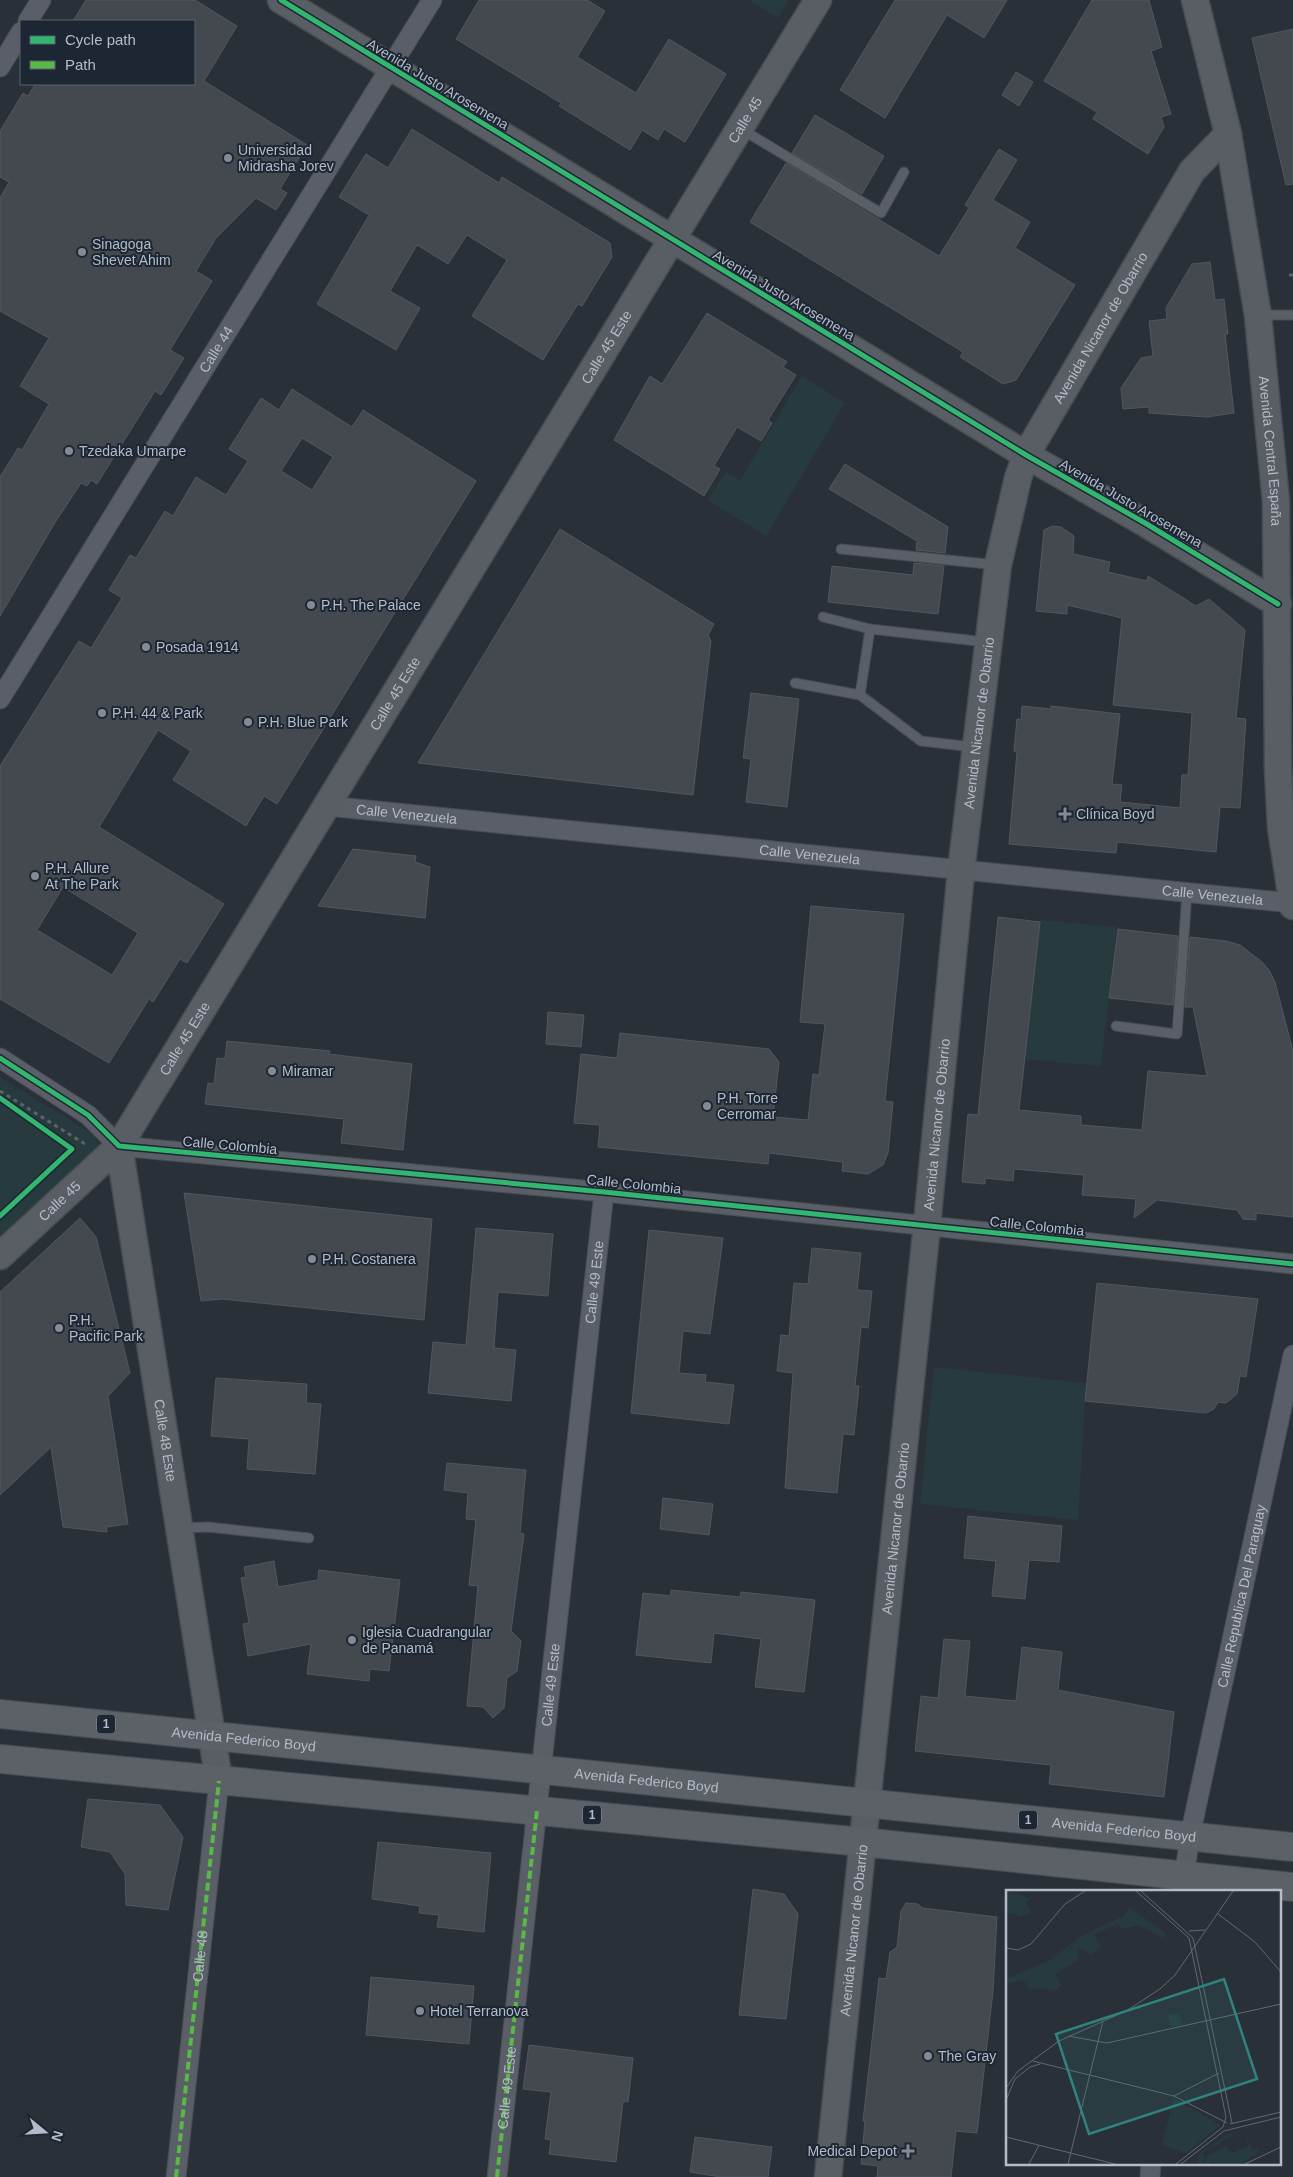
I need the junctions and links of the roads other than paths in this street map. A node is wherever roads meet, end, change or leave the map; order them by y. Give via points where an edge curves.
1 (41, 0) edge
2 (281, 0) edge
3 (432, 0) edge
4 (818, 0) edge
5 (1195, 0) edge
6 (29, 20) edge
7 (20, 34) edge
8 (0, 67) edge
9 (391, 68) junction
10 (740, 128) junction
11 (1228, 134) junction
12 (904, 172) dead end
13 (672, 240) junction
14 (1293, 314) edge
15 (1258, 316) junction
16 (1026, 455) junction
17 (841, 549) dead end
18 (998, 565) junction
19 (1278, 604) junction
20 (823, 617) dead end
21 (870, 629) junction
22 (989, 642) junction
23 (794, 683) dead end
24 (860, 695) junction
25 (0, 699) edge
26 (976, 747) junction
27 (327, 806) junction
28 (961, 870) junction
29 (1187, 893) junction
30 (1293, 904) edge
31 (1116, 1026) dead end
32 (0, 1058) edge
33 (119, 1146) junction
34 (604, 1192) junction
35 (928, 1226) junction
36 (0, 1256) edge
37 (1293, 1264) edge
38 (1293, 1355) edge
39 (180, 1528) junction
40 (309, 1538) dead end
41 (0, 1714) edge
42 (212, 1734) junction
43 (0, 1759) edge
44 (543, 1768) junction
45 (219, 1781) junction
46 (866, 1804) junction
47 (537, 1810) junction
48 (1190, 1836) junction
49 (862, 1842) junction
50 (1293, 1847) edge
51 (1183, 1884) edge
52 (1293, 1887) edge
53 (1151, 2164) edge
54 (176, 2177) edge
55 (497, 2177) edge
56 (828, 2177) edge
57 (1150, 2177) edge

1 - 6 street
2 - 9 main road, Avenida Justo Arosemena
3 - 9 street, Calle 44
4 - 10 main road, Calle 45
5 - 11 main road, Avenida Central España
7 - 8 street
9 - 13 main road, Avenida Justo Arosemena
9 - 25 street, Calle 44
10 - 12 lane via 881,212
10 - 13 main road, Calle 45
11 - 15 main road, Avenida Central España
11 - 16 main road, Avenida Nicanor de Obarrio via 1192,171
13 - 16 main road, Avenida Justo Arosemena
13 - 27 main road, Calle 45 Este
14 - 15 lane
15 - 19 main road, Avenida Central España via 1275,488
16 - 18 main road, Avenida Nicanor de Obarrio
16 - 19 main road, Avenida Justo Arosemena
17 - 18 lane
18 - 22 main road, Avenida Nicanor de Obarrio
19 - 30 main road, Avenida Central España via 1278,768
20 - 21 lane
21 - 22 lane
21 - 24 lane
22 - 26 main road, Avenida Nicanor de Obarrio
23 - 24 lane
24 - 26 lane via 921,741
26 - 28 main road, Avenida Nicanor de Obarrio
27 - 28 street, Calle Venezuela
27 - 33 main road, Calle 45 Este
28 - 29 street, Calle Venezuela
28 - 35 main road, Avenida Nicanor de Obarrio
29 - 30 street, Calle Venezuela
29 - 31 lane via 1177,1034
32 - 33 street via 88,1115
33 - 34 street, Calle Colombia
33 - 36 main road, Calle 45
33 - 39 main road, Calle 48 Este
34 - 35 street, Calle Colombia
34 - 44 street, Calle 49 Este
35 - 37 street, Calle Colombia
35 - 46 main road, Avenida Nicanor de Obarrio
38 - 48 street, Calle Republica Del Paraguay
39 - 40 lane via 208,1526
39 - 42 main road, Calle 48 Este
41 - 42 main road, Avenida Federico Boyd / 1
42 - 44 main road, Avenida Federico Boyd / 1
42 - 45 main road, Calle 48
43 - 45 main road, 1
44 - 46 main road, Avenida Federico Boyd / 1
44 - 47 street, Calle 49 Este
45 - 47 main road, 1
45 - 54 street, Calle 48
46 - 48 main road, Avenida Federico Boyd / 1
46 - 49 main road, Avenida Nicanor de Obarrio
47 - 49 main road, 1
47 - 55 street, Calle 49 Este
48 - 50 main road, Avenida Federico Boyd / 1
48 - 51 street, Calle Republica Del Paraguay
49 - 51 main road, 1
49 - 56 main road, Avenida Nicanor de Obarrio
51 - 52 main road, 1
53 - 57 street

